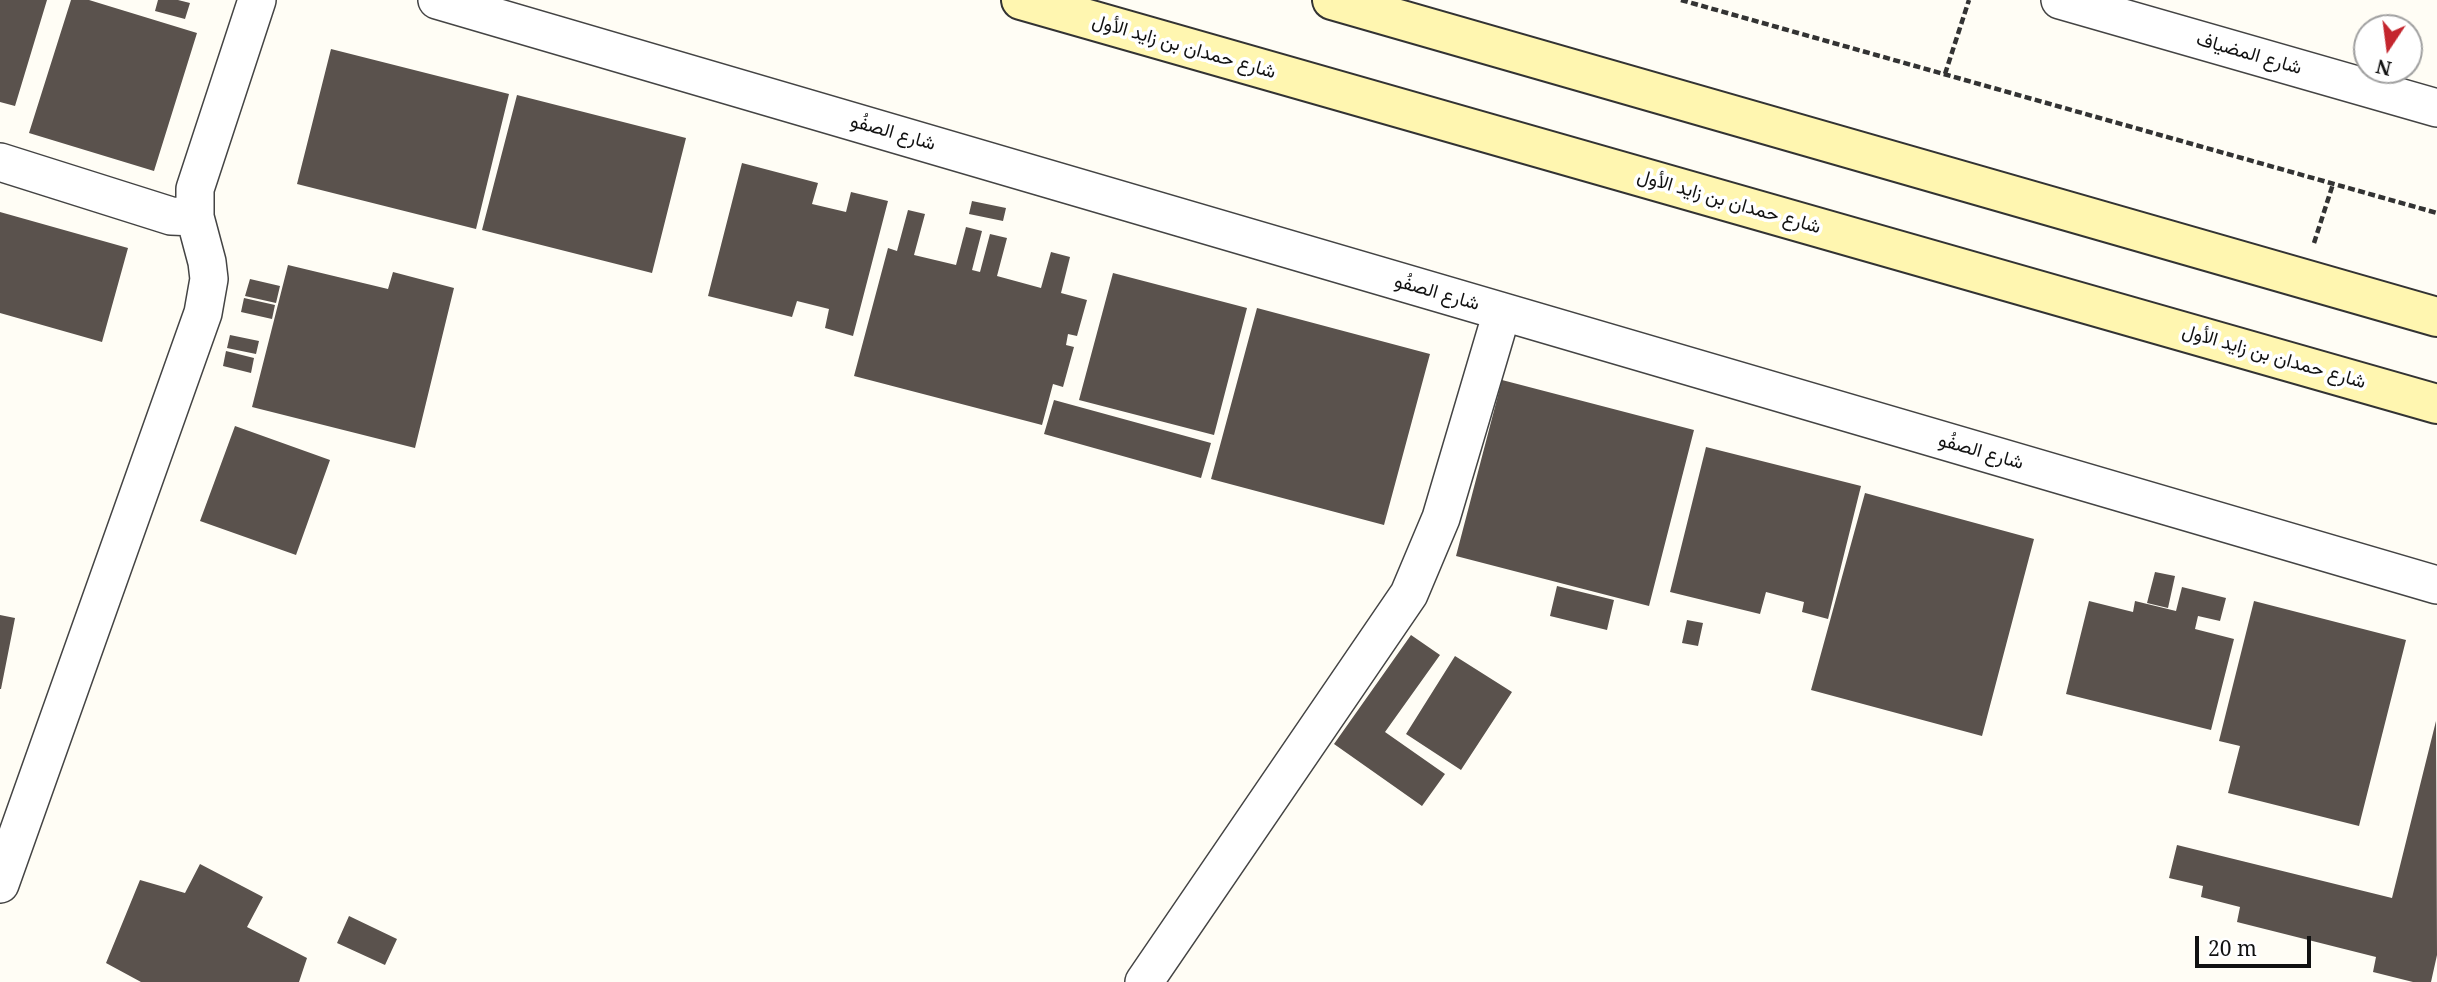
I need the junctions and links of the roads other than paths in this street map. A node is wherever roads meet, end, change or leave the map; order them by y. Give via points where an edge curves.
1 (257, 0) edge
2 (437, 0) edge
3 (1021, 0) edge
4 (1332, 0) edge
5 (2060, 0) edge
6 (2110, 7) edge
7 (2437, 108) edge
8 (0, 162) edge
9 (195, 217) junction
10 (1502, 312) junction
11 (2437, 317) edge
12 (2437, 404) edge
13 (2437, 585) edge
14 (0, 884) edge
15 (1144, 982) edge

1 - 9 street via 195,190
2 - 10 street, شارع الصفُو
3 - 12 main road, شارع حمدان بن زايد الأول
4 - 11 main road
5 - 6 street, شارع المضياف
6 - 7 street, شارع المضياف
8 - 9 street via 171,216
9 - 14 street via 209,279 203,313
10 - 13 street, شارع الصفُو
10 - 15 street via 1441,518 1409,594

